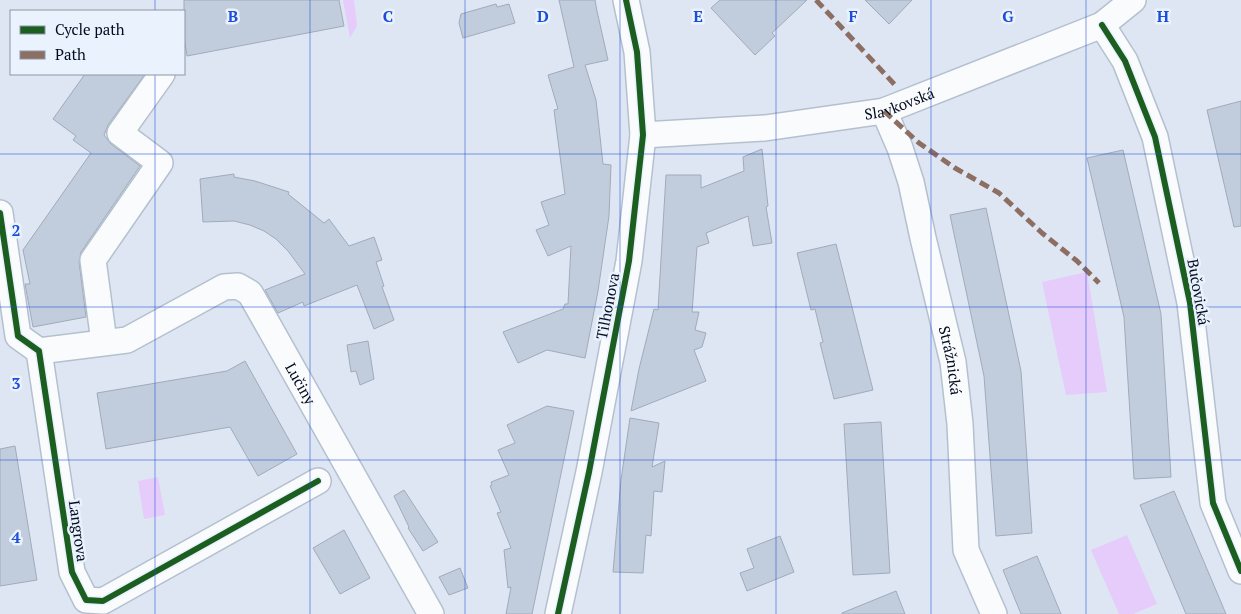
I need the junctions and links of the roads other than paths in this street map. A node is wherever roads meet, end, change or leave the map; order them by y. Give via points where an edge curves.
1 (626, 0) edge
2 (1133, 0) edge
3 (1102, 25) junction
4 (161, 75) edge
5 (884, 110) junction
6 (643, 135) junction
7 (0, 213) edge
8 (104, 342) junction
9 (39, 351) junction
10 (318, 481) dead end
11 (1241, 571) edge
12 (431, 614) edge
13 (558, 614) edge
14 (994, 614) edge

1 - 6 street, Tilhonova via 637,52
2 - 3 street, Slavkovská
3 - 5 street, Slavkovská
3 - 11 street, Bučovická via 1125,61 1155,137 1190,303 1213,503
4 - 8 street via 120,132 160,163 94,260
5 - 6 street, Slavkovská via 765,128
5 - 14 street, Strážnická via 911,182 952,362 960,424 966,550
6 - 13 street, Tilhonova via 629,261
7 - 9 street via 18,336
8 - 9 street, Lučiny
8 - 12 street, Lučiny via 127,340 224,287 238,286 250,293
9 - 10 street, Langrova via 72,572 86,600 103,601

